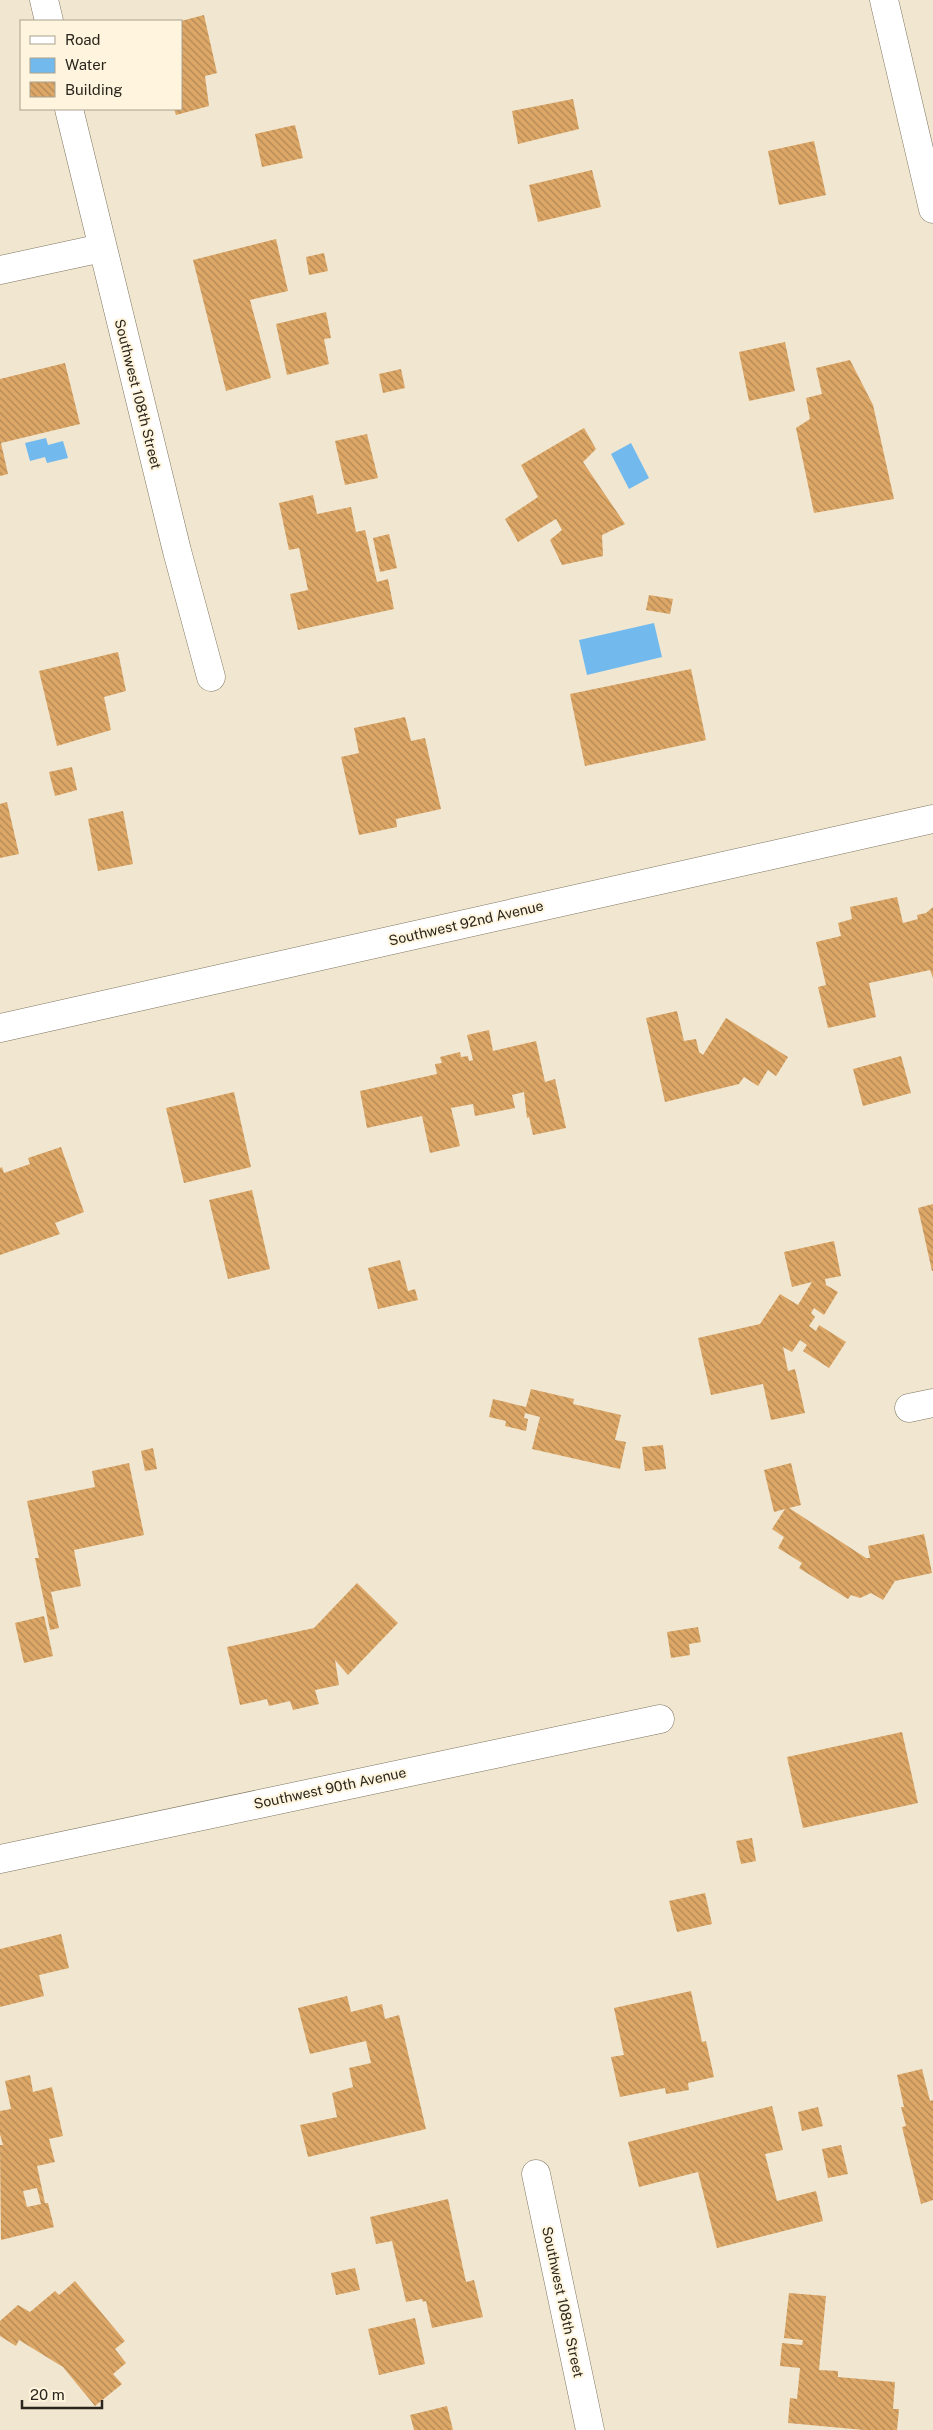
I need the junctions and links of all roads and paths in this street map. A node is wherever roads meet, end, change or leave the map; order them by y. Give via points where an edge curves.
1 (44, 0) edge
2 (884, 0) edge
3 (49, 20) edge
4 (69, 110) edge
5 (933, 209) edge
6 (102, 248) junction
7 (0, 270) edge
8 (211, 677) dead end
9 (933, 819) edge
10 (0, 1028) edge
11 (660, 1719) dead end
12 (0, 1858) edge
13 (536, 2174) dead end
14 (590, 2430) edge

1 - 3 street
2 - 5 street
4 - 6 street, Southwest 108th Street
6 - 7 street
6 - 8 street, Southwest 108th Street
9 - 10 street, Southwest 92nd Avenue
11 - 12 street, Southwest 90th Avenue
13 - 14 street, Southwest 108th Street

